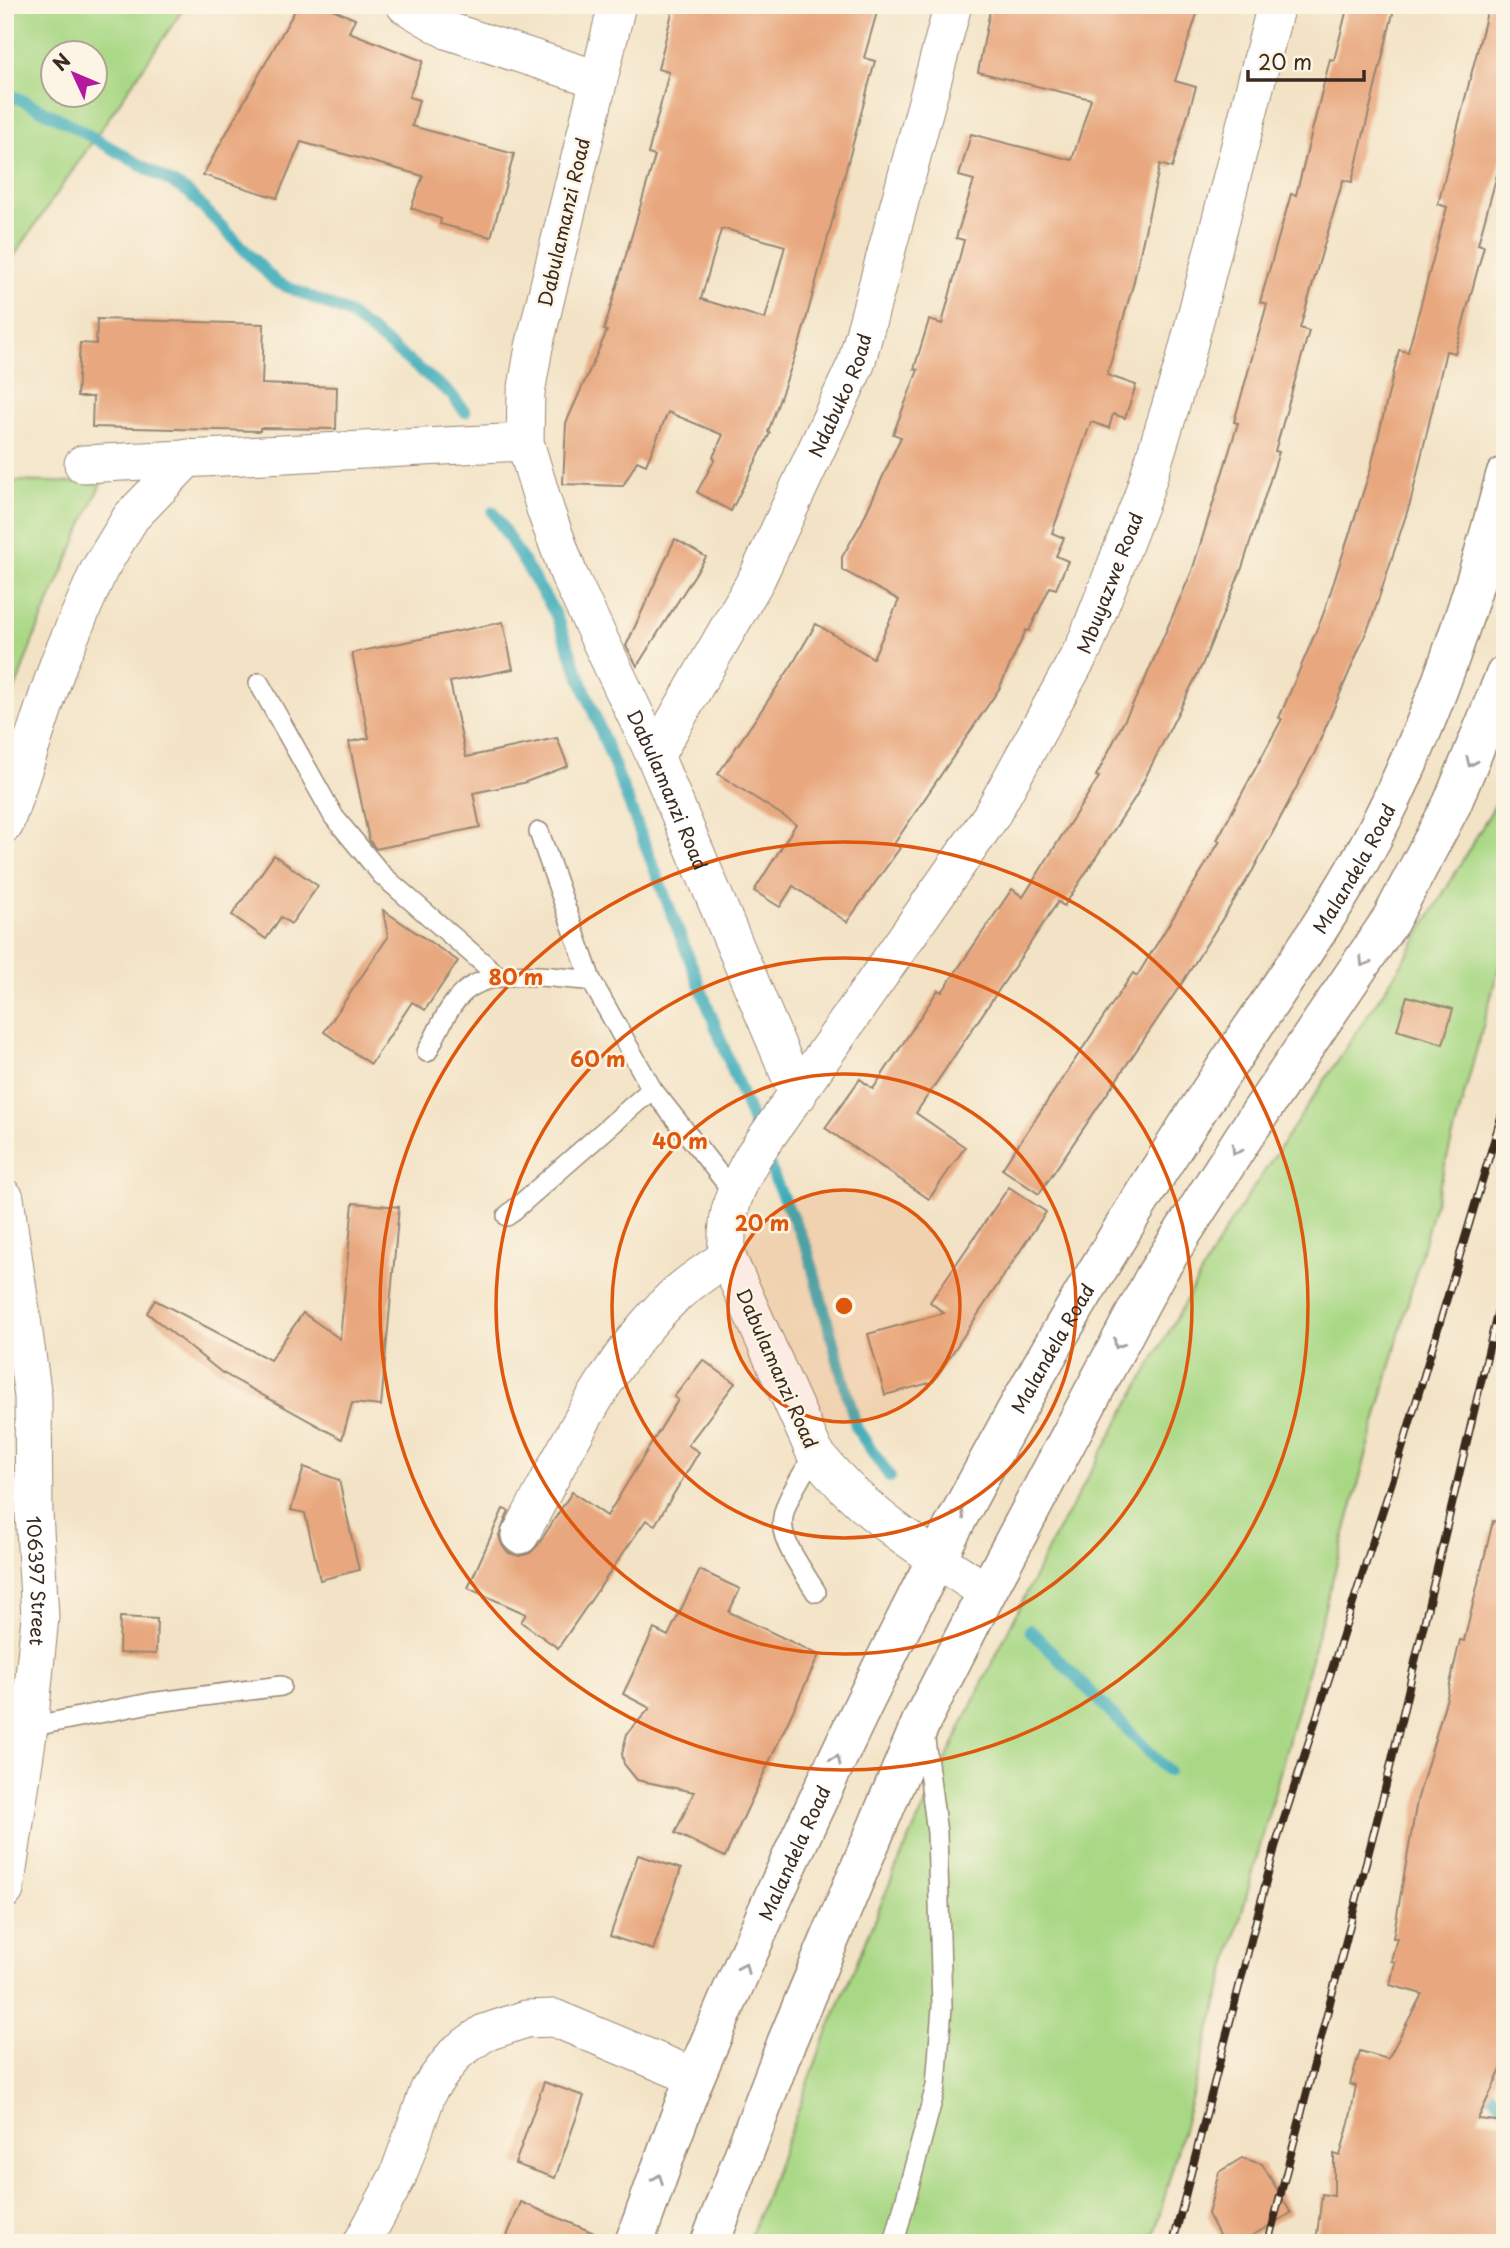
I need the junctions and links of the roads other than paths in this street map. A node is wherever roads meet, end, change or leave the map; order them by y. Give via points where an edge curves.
1 (405, 5) edge
2 (617, 5) edge
3 (953, 5) edge
4 (1276, 5) edge
5 (597, 79) junction
6 (525, 442) junction
7 (188, 458) junction
8 (83, 464) dead end
9 (1505, 476) edge
10 (1505, 676) edge
11 (258, 683) dead end
12 (654, 756) junction
13 (5, 824) edge
14 (539, 832) dead end
15 (498, 976) junction
16 (590, 980) junction
17 (427, 1052) dead end
18 (653, 1089) junction
19 (798, 1095) junction
20 (733, 1192) junction
21 (5, 1198) edge
22 (507, 1216) dead end
23 (727, 1256) junction
24 (815, 1453) junction
25 (520, 1535) dead end
26 (935, 1557) junction
27 (817, 1592) dead end
28 (987, 1592) junction
29 (281, 1686) dead end
30 (922, 1720) junction
31 (29, 1727) junction
32 (5, 1890) edge
33 (695, 2077) junction
34 (362, 2243) edge
35 (634, 2243) edge
36 (710, 2243) edge
37 (894, 2243) edge

1 - 5 street via 449,31
2 - 5 street, Dabulamanzi Road
3 - 12 street, Ndabuko Road via 856,364 757,578
4 - 19 street, Mbuyazwe Road via 1184,363 1142,498 1085,645 991,816
5 - 6 street, Dabulamanzi Road via 534,347 526,393
6 - 7 street
6 - 12 street, Dabulamanzi Road via 569,575
7 - 8 street
7 - 13 street via 131,517 99,570 59,662
26 -> 9 main road, Malandela Road via 1148,1185 1304,952 1372,839 1452,657
10 -> 28 main road via 1452,804 1390,921 1155,1276
11 - 15 lane via 334,817 382,875
12 - 19 street, Dabulamanzi Road
14 - 16 lane
15 - 16 lane
15 - 17 lane via 465,991
16 - 18 lane
18 - 20 lane
18 - 22 lane
19 - 20 street, Dabulamanzi Road
20 - 23 street, Dabulamanzi Road via 725,1227
21 - 31 street, 106397 Street via 33,1397 40,1617
23 - 24 street, Dabulamanzi Road
23 - 25 street via 672,1298 640,1334 591,1405
24 - 26 street, Dabulamanzi Road via 879,1520
24 - 27 lane via 782,1509 782,1531
26 - 28 street, Dabulamanzi Road
33 -> 26 main road, Malandela Road via 840,1750
28 - 30 main road
29 - 31 lane via 150,1703
30 - 36 main road via 787,2042
30 - 37 lane via 937,1833 942,2007 936,2086
31 - 32 street, 106397 Street
33 - 34 street via 554,2018 526,2019 484,2033 456,2053 429,2090 398,2176
35 -> 33 main road, Malandela Road

